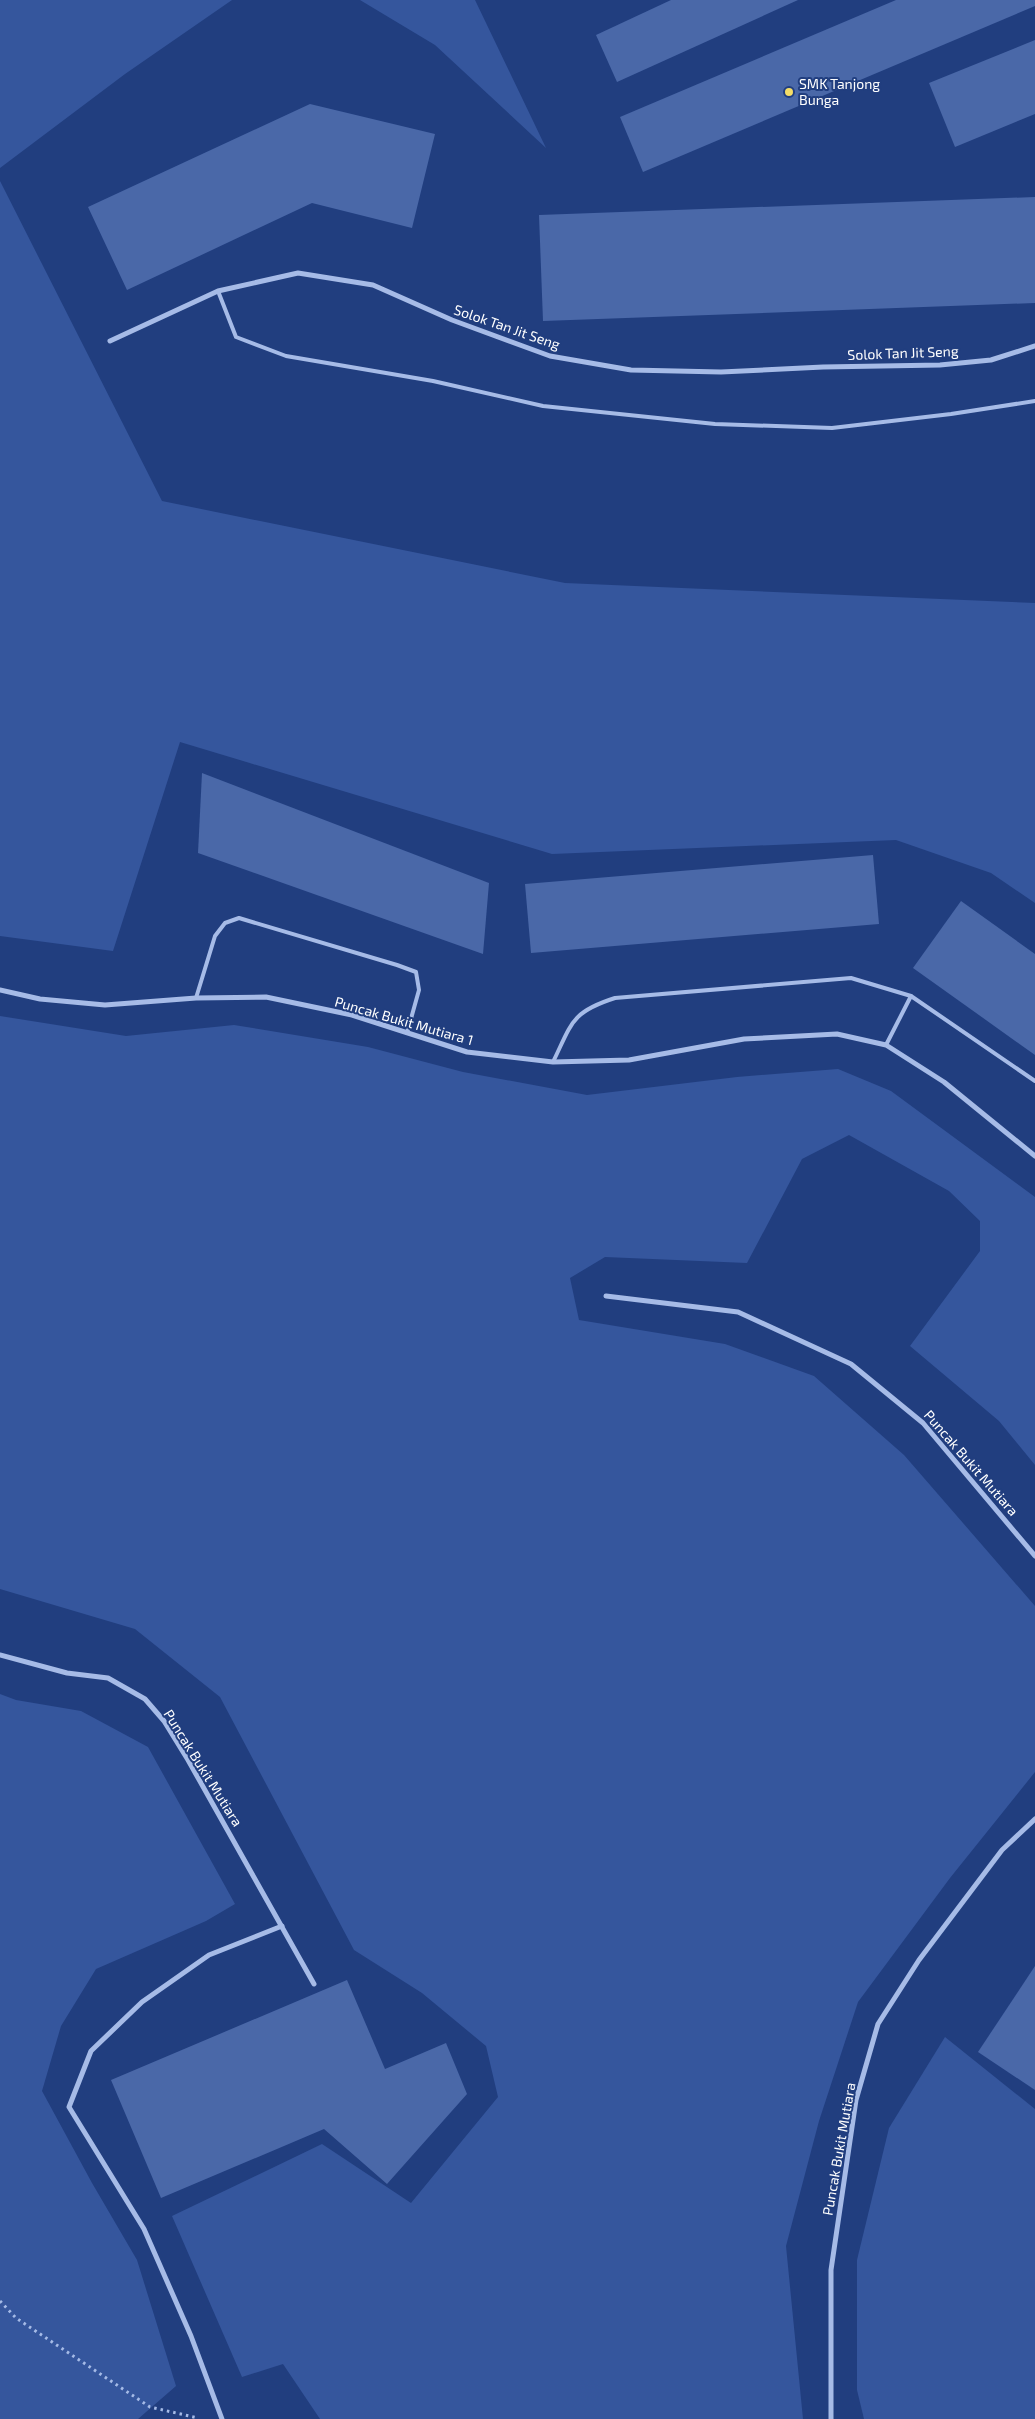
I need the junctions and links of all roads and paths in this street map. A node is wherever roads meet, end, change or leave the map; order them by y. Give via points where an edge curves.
1 (218, 291) junction
2 (110, 341) dead end
3 (1035, 346) edge
4 (1035, 401) edge
5 (0, 990) edge
6 (911, 996) junction
7 (196, 998) junction
8 (407, 1033) junction
9 (886, 1045) junction
10 (553, 1062) junction
11 (1035, 1081) edge
12 (1035, 1156) edge
13 (606, 1296) dead end
14 (1035, 1556) edge
15 (0, 1655) edge
16 (1035, 1819) edge
17 (282, 1926) junction
18 (314, 1984) dead end
19 (0, 2301) edge
20 (203, 2419) edge
21 (222, 2419) edge
22 (831, 2419) edge

1 - 2 street, Solok Tan Jit Seng
1 - 3 street, Solok Tan Jit Seng via 298,273 373,285 452,320 550,356 631,370 721,372 940,366 991,360
1 - 4 lane via 236,337 286,356 433,380 543,406 715,424 832,428
5 - 7 street, Puncak Bukit Mutiara 1 via 40,999 105,1005
6 - 9 lane
6 - 10 lane via 851,978 615,998 592,1005 574,1018
6 - 11 lane
7 - 8 street, Puncak Bukit Mutiara 1 via 266,998 352,1015
7 - 8 lane via 215,936 225,922 240,918 416,972 420,990
8 - 10 street, Puncak Bukit Mutiara 1 via 467,1052
9 - 10 street, Puncak Bukit Mutiara 1 via 837,1034 744,1039 629,1060
9 - 12 street, Puncak Bukit Mutiara 1 via 944,1082
13 - 14 street, Puncak Bukit Mutiara via 738,1312 851,1364 923,1423
15 - 17 street, Puncak Bukit Mutiara via 67,1673 108,1678 145,1699 164,1721 188,1760
16 - 22 street, Puncak Bukit Mutiara via 1002,1850 919,1960 878,2024 856,2100 831,2270
17 - 18 street, Puncak Bukit Mutiara
17 - 21 street via 209,1955 142,2002 91,2051 69,2107 144,2230 191,2336
19 - 20 path via 16,2318 150,2407

